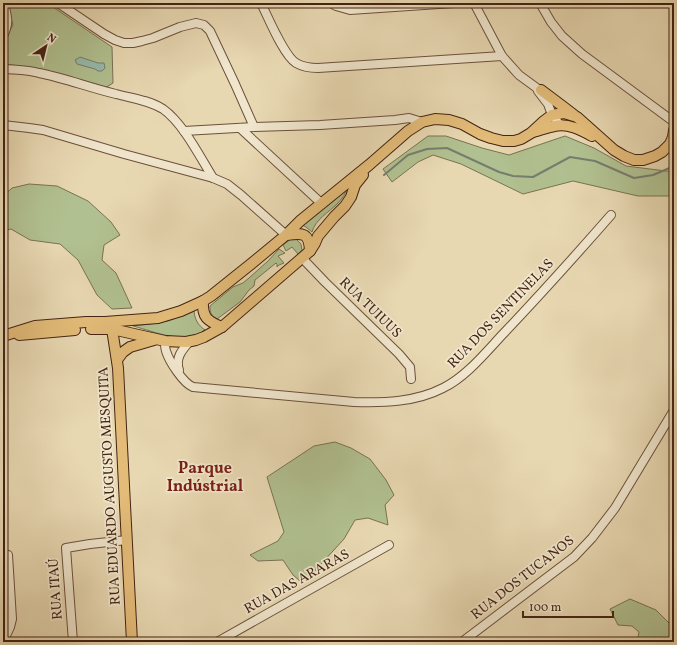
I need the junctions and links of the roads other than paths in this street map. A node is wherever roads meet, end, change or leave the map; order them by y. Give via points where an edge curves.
1 (4, 3) edge
2 (71, 3) edge
3 (261, 3) edge
4 (331, 3) edge
5 (454, 3) edge
6 (474, 3) edge
7 (540, 3) edge
8 (60, 5) edge
9 (3, 36) edge
10 (502, 56) junction
11 (3, 68) edge
12 (537, 87) junction
13 (564, 113) junction
14 (552, 115) junction
15 (577, 118) junction
16 (395, 120) junction
17 (422, 122) junction
18 (674, 122) edge
19 (3, 125) edge
20 (560, 125) junction
21 (254, 127) junction
22 (240, 128) junction
23 (674, 130) edge
24 (184, 131) junction
25 (408, 131) junction
26 (531, 133) junction
27 (604, 142) junction
28 (370, 165) junction
29 (213, 178) junction
30 (321, 203) junction
31 (611, 214) dead end
32 (286, 235) junction
33 (310, 251) junction
34 (303, 259) junction
35 (203, 301) junction
36 (222, 327) junction
37 (112, 329) junction
38 (3, 336) edge
39 (3, 340) edge
40 (161, 340) junction
41 (189, 342) junction
42 (117, 360) junction
43 (181, 376) junction
44 (411, 379) dead end
45 (674, 410) edge
46 (127, 540) junction
47 (389, 545) dead end
48 (8, 555) dead end
49 (3, 642) edge
50 (73, 642) edge
51 (132, 642) edge
52 (217, 642) edge
53 (462, 642) edge

1 - 9 street via 8,23
2 - 8 street
3 - 10 street via 284,49 296,63 303,66 318,68
4 - 5 street via 350,10
6 - 10 street
7 - 18 street via 562,36
8 - 21 street via 104,34 124,43 148,40 189,24 204,25 210,31
10 - 12 street
11 - 24 street via 40,73 151,104 162,108
12 - 13 street
12 - 14 street
12 - 15 main road
13 - 14 main road
13 - 15 main road
14 - 20 street
14 - 26 main road
15 - 27 main road
16 - 17 street via 409,118
16 - 21 street
16 - 25 street
17 - 25 main road
17 - 26 main road via 435,119 449,120 503,141 521,139
19 - 29 street via 43,130
20 - 26 main road
20 - 27 main road via 579,129
21 - 22 street
22 - 24 street
22 - 30 street
23 - 27 main road via 670,144 662,152 643,160 624,156
24 - 29 street
25 - 28 main road
28 - 30 main road
28 - 33 main road via 355,185 345,206 318,236
29 - 32 street via 227,184
30 - 32 main road
31 - 43 street, RUA DOS SENTINELAS via 477,361 443,388 411,399 372,403 202,389 189,386
32 - 33 main road via 299,233 306,237 310,243
32 - 35 main road
33 - 34 main road
34 - 36 main road
34 - 44 street, RUA TUIUUS via 410,366
35 - 36 main road via 202,309 206,318
35 - 38 main road via 158,318 35,326
36 - 41 main road
37 - 39 main road via 69,330 11,336
37 - 40 main road
37 - 42 main road, RUA EDUARDO AUGUSTO MESQUITA
40 - 41 main road
40 - 42 main road via 130,347
40 - 43 street, RUA DOS SENTINELAS
41 - 43 street via 177,361
42 - 46 main road, RUA EDUARDO AUGUSTO MESQUITA
45 - 53 street, RUA DOS TUCANOS via 615,508 592,538 574,557
46 - 50 street, RUA ITAÚ via 66,548
46 - 51 main road, RUA EDUARDO AUGUSTO MESQUITA
47 - 52 street, RUA DAS ARARAS
48 - 49 street via 12,619

